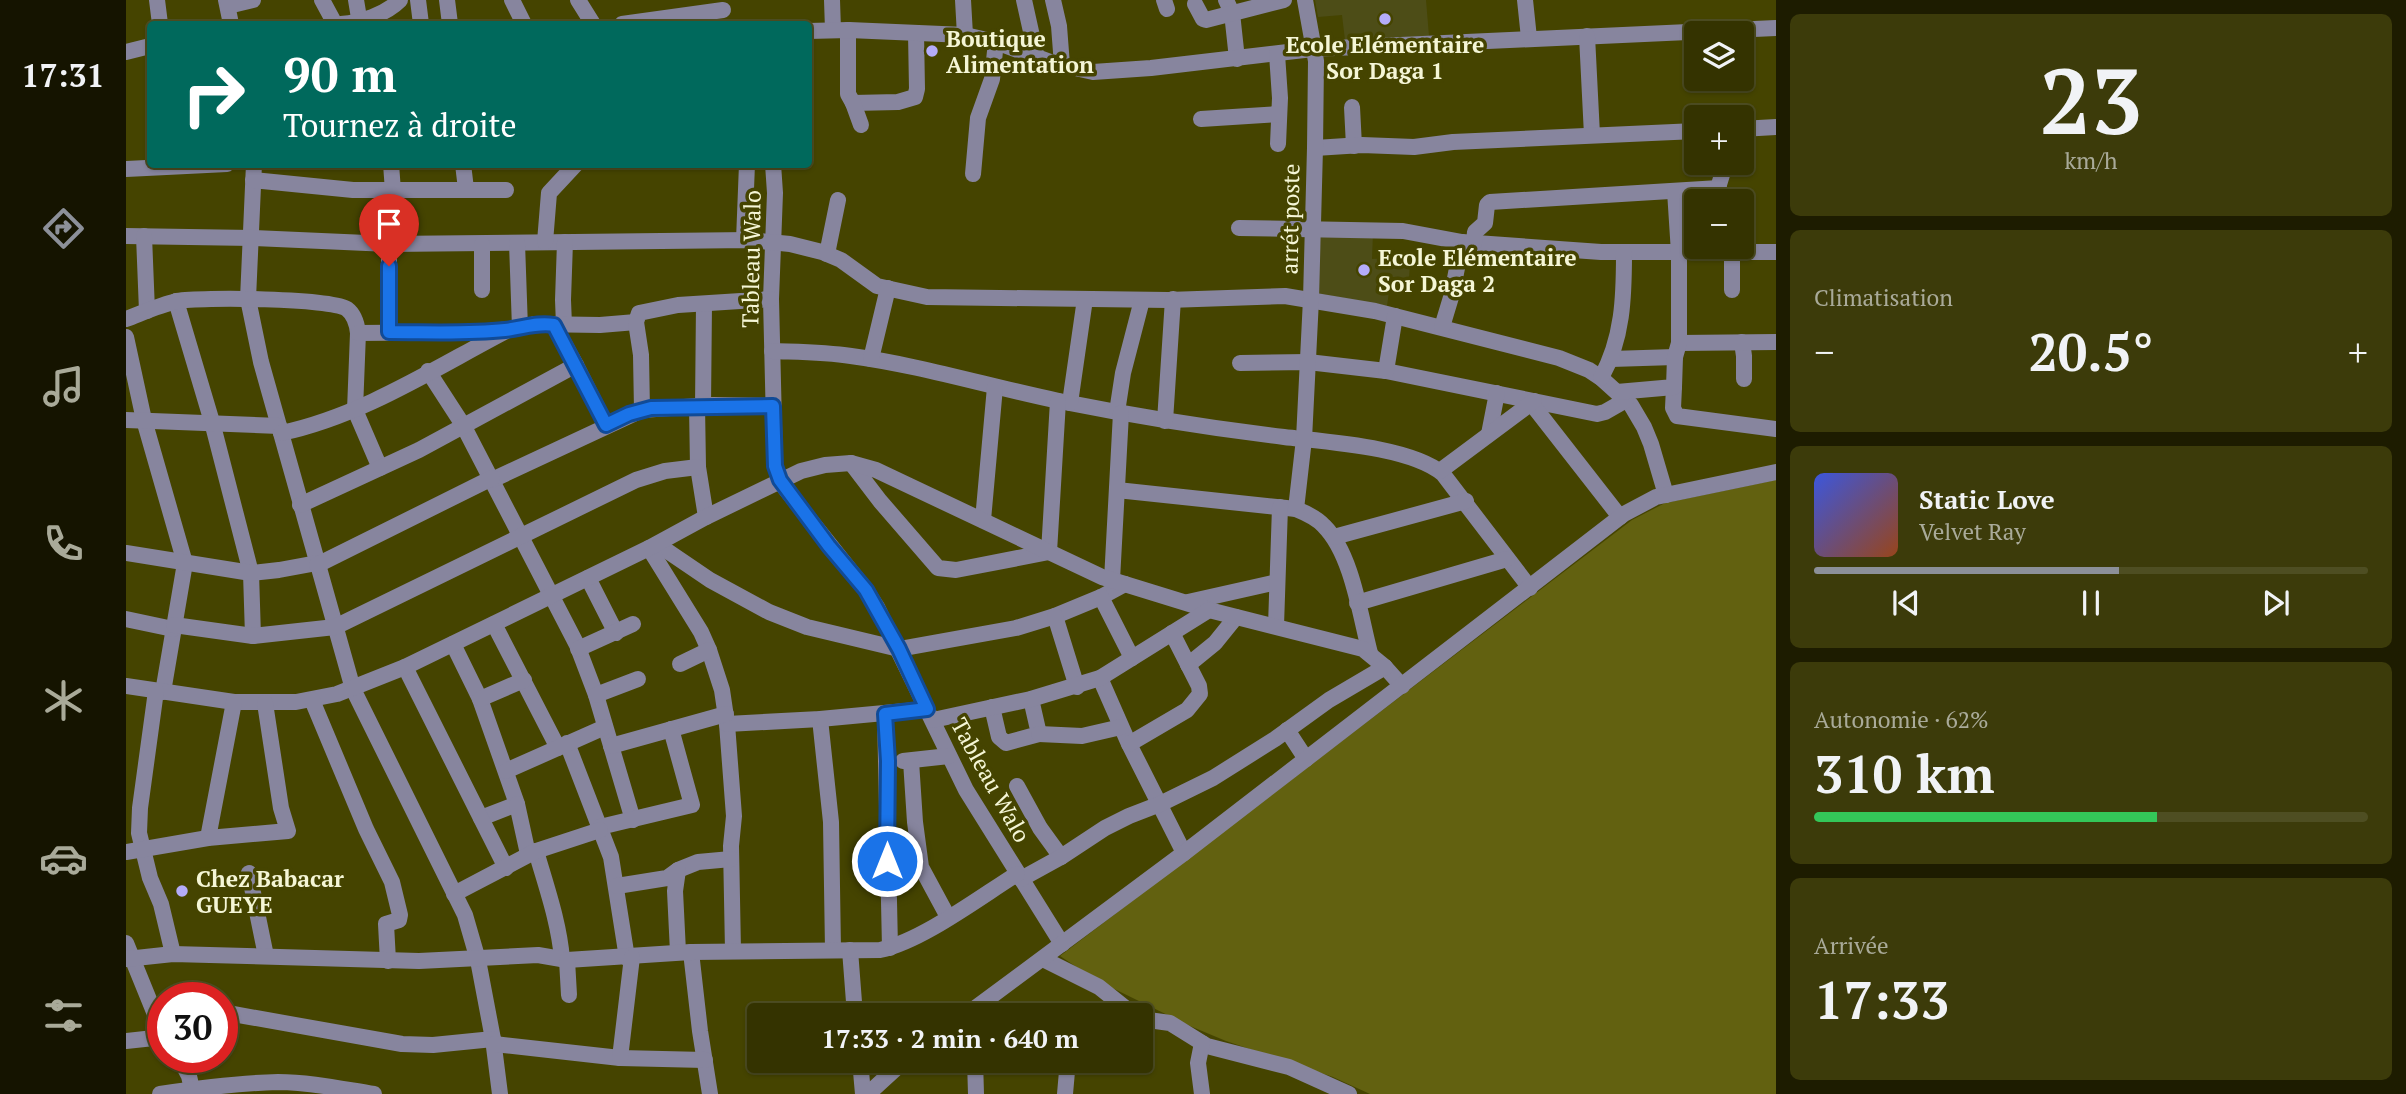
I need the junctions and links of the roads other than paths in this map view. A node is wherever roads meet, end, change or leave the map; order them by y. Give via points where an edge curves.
1 (157, 0) edge
2 (253, 0) edge
3 (322, 0) edge
4 (356, 0) edge
5 (400, 0) edge
6 (418, 0) edge
7 (447, 0) edge
8 (512, 0) edge
9 (578, 0) edge
10 (831, 0) edge
11 (963, 0) edge
12 (1024, 0) edge
13 (1053, 0) edge
14 (1284, 0) edge
15 (1305, 0) edge
16 (1525, 0) edge
17 (227, 3) edge
18 (1195, 4) dead end
19 (1229, 6) edge
20 (724, 11) edge
21 (160, 21) edge
22 (230, 21) edge
23 (333, 21) edge
24 (360, 21) edge
25 (364, 21) edge
26 (421, 21) edge
27 (450, 21) edge
28 (522, 21) edge
29 (591, 21) edge
30 (646, 21) edge
31 (1776, 28) edge
32 (840, 30) junction
33 (812, 31) edge
34 (916, 33) junction
35 (965, 35) junction
36 (1587, 36) junction
37 (1529, 38) junction
38 (996, 41) junction
39 (147, 47) edge
40 (1313, 49) junction
41 (126, 52) edge
42 (1035, 54) junction
43 (1278, 54) junction
44 (1237, 59) junction
45 (1062, 65) junction
46 (853, 103) junction
47 (1352, 107) dead end
48 (1279, 114) junction
49 (1201, 119) dead end
50 (860, 125) dead end
51 (1776, 127) edge
52 (1754, 128) edge
53 (1684, 131) edge
54 (1592, 135) junction
55 (1278, 144) dead end
56 (1354, 146) junction
57 (1315, 148) junction
58 (147, 168) edge
59 (391, 168) edge
60 (463, 168) edge
61 (572, 168) edge
62 (747, 168) edge
63 (774, 168) edge
64 (126, 169) edge
65 (253, 172) edge
66 (973, 174) dead end
67 (466, 189) junction
68 (506, 190) dead end
69 (393, 191) junction
70 (1675, 191) junction
71 (1684, 192) edge
72 (838, 200) dead end
73 (1677, 219) junction
74 (1684, 219) edge
75 (1239, 228) dead end
76 (1313, 228) junction
77 (126, 236) edge
78 (144, 236) junction
79 (251, 238) junction
80 (744, 240) junction
81 (545, 242) junction
82 (565, 242) junction
83 (775, 242) junction
84 (1468, 242) junction
85 (517, 243) junction
86 (389, 244) junction
87 (482, 244) junction
88 (1754, 252) edge
89 (1776, 252) edge
90 (1624, 253) junction
91 (1679, 253) junction
92 (1684, 253) edge
93 (827, 254) junction
94 (1732, 259) edge
95 (888, 288) junction
96 (482, 290) dead end
97 (1732, 290) dead end
98 (248, 299) junction
99 (771, 299) junction
100 (1085, 299) junction
101 (1173, 299) junction
102 (1311, 299) junction
103 (1142, 300) junction
104 (176, 301) junction
105 (704, 304) junction
106 (147, 311) junction
107 (1395, 316) junction
108 (126, 319) edge
109 (636, 322) junction
110 (559, 325) junction
111 (1442, 327) junction
112 (514, 329) junction
113 (389, 332) junction
114 (358, 333) junction
115 (1742, 342) junction
116 (1776, 342) edge
117 (127, 346) edge
118 (1677, 350) junction
119 (772, 351) junction
120 (871, 359) junction
121 (1611, 359) junction
122 (1308, 362) junction
123 (1240, 363) dead end
124 (576, 365) junction
125 (428, 371) junction
126 (1386, 371) junction
127 (1601, 378) junction
128 (1744, 379) dead end
129 (995, 387) junction
130 (1674, 387) junction
131 (1497, 393) junction
132 (1621, 396) junction
133 (1064, 402) junction
134 (1533, 402) junction
135 (700, 406) junction
136 (773, 406) junction
137 (355, 410) junction
138 (642, 410) junction
139 (1119, 413) junction
140 (144, 419) junction
141 (126, 420) edge
142 (1165, 421) junction
143 (212, 422) junction
144 (463, 425) junction
145 (606, 425) junction
146 (1776, 429) edge
147 (280, 430) junction
148 (1489, 435) junction
149 (1304, 439) junction
150 (851, 463) junction
151 (698, 467) junction
152 (380, 468) junction
153 (1440, 471) junction
154 (1776, 472) edge
155 (492, 479) junction
156 (780, 480) junction
157 (1117, 490) junction
158 (1665, 495) junction
159 (1466, 501) junction
160 (300, 505) junction
161 (1288, 508) junction
162 (706, 517) junction
163 (1620, 517) junction
164 (983, 520) junction
165 (522, 537) junction
166 (1334, 537) junction
167 (653, 546) junction
168 (1049, 552) junction
169 (126, 553) edge
170 (1507, 559) junction
171 (185, 563) junction
172 (317, 564) junction
173 (251, 573) junction
174 (588, 578) junction
175 (1118, 582) junction
176 (1278, 582) junction
177 (1530, 588) junction
178 (552, 594) junction
179 (1101, 597) junction
180 (1186, 603) junction
181 (1357, 603) junction
182 (1209, 610) junction
183 (1055, 615) junction
184 (1236, 617) junction
185 (126, 619) edge
186 (494, 624) junction
187 (633, 624) dead end
188 (1276, 626) junction
189 (173, 627) junction
190 (335, 627) junction
191 (616, 633) junction
192 (1172, 633) junction
193 (253, 636) junction
194 (453, 644) junction
195 (578, 649) junction
196 (899, 649) junction
197 (709, 650) junction
198 (1370, 653) junction
199 (1132, 658) junction
200 (680, 664) dead end
201 (1188, 665) junction
202 (405, 667) junction
203 (1385, 667) junction
204 (1100, 678) junction
205 (524, 680) junction
206 (638, 680) dead end
207 (126, 686) edge
208 (1402, 686) junction
209 (1077, 687) junction
210 (353, 690) junction
211 (159, 692) junction
212 (596, 695) junction
213 (480, 699) junction
214 (1031, 699) junction
215 (312, 700) junction
216 (234, 702) junction
217 (265, 703) junction
218 (992, 707) junction
219 (885, 714) junction
220 (930, 715) junction
221 (727, 719) junction
222 (820, 719) junction
223 (605, 727) junction
224 (1121, 727) junction
225 (671, 729) junction
226 (1287, 730) junction
227 (1039, 734) junction
228 (1129, 744) junction
229 (563, 746) junction
230 (611, 746) junction
231 (949, 756) junction
232 (1306, 759) junction
233 (888, 761) junction
234 (911, 761) junction
235 (506, 771) junction
236 (1017, 786) dead end
237 (517, 804) junction
238 (1160, 804) junction
239 (481, 818) junction
240 (633, 820) junction
241 (133, 828) edge
242 (600, 829) junction
243 (208, 838) junction
244 (143, 849) junction
245 (126, 852) edge
246 (532, 852) junction
247 (1184, 853) junction
248 (1061, 857) junction
249 (732, 859) junction
250 (506, 867) junction
251 (678, 870) junction
252 (249, 873) dead end
253 (1019, 876) junction
254 (617, 886) junction
255 (454, 894) junction
256 (948, 917) junction
257 (126, 943) edge
258 (1062, 944) junction
259 (890, 947) junction
260 (841, 950) junction
261 (733, 951) junction
262 (685, 952) junction
263 (173, 954) junction
264 (266, 956) junction
265 (630, 957) junction
266 (130, 959) edge
267 (564, 959) junction
268 (1043, 959) junction
269 (478, 960) junction
270 (388, 961) junction
271 (147, 989) edge
272 (569, 995) dead end
273 (852, 1003) edge
274 (985, 1003) edge
275 (1119, 1003) edge
276 (238, 1015) edge
277 (1153, 1021) edge
278 (147, 1038) edge
279 (126, 1041) edge
280 (494, 1042) junction
281 (1202, 1043) junction
282 (620, 1058) junction
283 (705, 1060) junction
284 (187, 1073) edge
285 (862, 1073) edge
286 (890, 1073) edge
287 (975, 1073) edge
288 (1067, 1073) edge
289 (279, 1088) edge
290 (193, 1092) edge
291 (357, 1093) edge
292 (160, 1094) edge
293 (374, 1094) edge
294 (500, 1094) edge
295 (710, 1094) edge
296 (866, 1094) edge
297 (976, 1094) edge
298 (1065, 1094) edge
299 (1202, 1094) edge
300 (1347, 1094) edge

1 - 21 street
2 - 17 street
3 - 23 street
4 - 24 street
5 - 25 street
6 - 26 street
7 - 27 street
8 - 28 street
9 - 29 street
10 - 32 street
11 - 35 street
12 - 42 street
13 - 45 street
14 - 19 street
15 - 40 street, arrét poste
16 - 37 street
17 - 22 street
18 - 19 street via 1204,20
19 - 44 street
20 - 30 street
31 - 36 street
32 - 33 street
32 - 34 street
32 - 46 street
34 - 35 street
34 - 46 street via 915,97
35 - 38 street
36 - 37 street
36 - 54 street
37 - 40 street
38 - 42 street
38 - 66 street via 992,79 978,118
39 - 41 street
40 - 43 street
40 - 57 street, arrét poste
42 - 45 street
43 - 44 street
43 - 48 street
44 - 45 street via 1093,72
46 - 50 street
47 - 56 street
48 - 49 street
48 - 55 street
51 - 52 street
53 - 54 street
54 - 56 street via 1403,148
56 - 57 street
57 - 76 street, arrét poste
58 - 64 street
59 - 69 street
60 - 67 street
61 - 81 street via 549,194
62 - 80 street
63 - 83 street, Tableau Walo
65 - 69 street via 328,189
65 - 79 street
67 - 68 street
67 - 69 street
70 - 71 street
70 - 73 street
70 - 84 street via 1490,202 1485,223
72 - 93 street
73 - 74 street
73 - 91 street
75 - 76 street
76 - 84 street via 1409,231
76 - 102 street, arrét poste
77 - 78 street
78 - 79 street
78 - 106 street
79 - 86 street
79 - 98 street
80 - 82 street
80 - 83 street
81 - 82 street
81 - 85 street
82 - 110 street
83 - 93 street
83 - 99 street, Tableau Walo
84 - 90 street
84 - 111 street
85 - 87 street
85 - 112 street
86 - 87 street
86 - 113 street
87 - 96 street
88 - 89 street
90 - 91 street
90 - 121 street via 1621,325
91 - 92 street
91 - 118 street
93 - 95 street via 870,282
94 - 97 street
95 - 100 street via 938,299
95 - 120 street
98 - 104 street
98 - 114 street via 342,306 349,310
98 - 147 street
99 - 105 street
99 - 119 street, Tableau Walo
100 - 103 street
100 - 133 street
101 - 102 street
101 - 103 street
101 - 142 street
102 - 107 street
102 - 122 street, arrét poste
103 - 139 street via 1123,373
104 - 106 street
104 - 143 street
105 - 109 street via 643,311
105 - 135 street
106 - 108 street
107 - 111 street
107 - 126 street
109 - 110 street
109 - 138 street
110 - 112 street
110 - 124 street
111 - 127 street via 1559,358
112 - 113 street
112 - 125 street
113 - 114 street
114 - 137 street
115 - 116 street
115 - 118 street
115 - 128 street
117 - 140 street
118 - 121 street
118 - 130 street
119 - 120 street
119 - 136 street, Tableau Walo
120 - 129 street
121 - 127 street
122 - 123 street
122 - 126 street
122 - 149 street, arrét poste
124 - 144 street
124 - 145 street
125 - 137 street
125 - 144 street
126 - 131 street
127 - 132 street
129 - 133 street
129 - 164 street
130 - 132 street
130 - 146 street via 1677,416
131 - 134 street
131 - 148 street
132 - 134 street via 1601,414
132 - 158 street via 1644,427
133 - 139 street
133 - 168 street
134 - 148 street
134 - 163 street
135 - 136 street
135 - 138 street
135 - 151 street
136 - 156 street, Tableau Walo via 775,466
137 - 147 street
137 - 152 street
138 - 145 street
139 - 142 street
139 - 157 street
140 - 141 street
140 - 143 street
140 - 171 street
142 - 149 street
143 - 147 street
143 - 173 street
144 - 152 street
144 - 155 street
145 - 155 street
147 - 160 street
148 - 153 street
149 - 153 street via 1402,454
149 - 161 street, arrét poste
150 - 156 street via 813,467
150 - 164 street
150 - 168 street via 938,568 956,570
151 - 162 street
151 - 165 street via 636,480
152 - 160 street
153 - 159 street
154 - 158 street
155 - 165 street
155 - 172 street
156 - 162 street
156 - 196 street, Tableau Walo via 866,590
157 - 161 street
157 - 175 street
158 - 163 street
159 - 166 street
159 - 170 street
160 - 172 street
161 - 166 street via 1323,524
161 - 176 street, arrét poste
162 - 167 street
163 - 177 street
164 - 168 street
165 - 178 street
165 - 190 street
166 - 181 street
167 - 174 street
167 - 196 street via 769,612 807,627
167 - 197 street
168 - 175 street
169 - 171 street
170 - 177 street
170 - 181 street
171 - 173 street
171 - 189 street
172 - 173 street
172 - 190 street
173 - 193 street
174 - 178 street
174 - 191 street
175 - 179 street
175 - 180 street
176 - 180 street
176 - 188 street, arrét poste
177 - 208 street
178 - 186 street
178 - 195 street
179 - 183 street
179 - 199 street
180 - 182 street
181 - 198 street
182 - 184 street
182 - 192 street
183 - 196 street via 1016,628
183 - 209 street
184 - 188 street
184 - 201 street via 1215,643
185 - 189 street
186 - 194 street
186 - 205 street
187 - 191 street
188 - 198 street via 1348,643
189 - 193 street
189 - 211 street
190 - 193 street
190 - 210 street
191 - 195 street
192 - 199 street
192 - 201 street
194 - 202 street
194 - 213 street
195 - 212 street
196 - 220 street, Tableau Walo
197 - 200 street
197 - 221 street
198 - 203 street
199 - 204 street
201 - 228 street via 1200,694 1187,710
202 - 210 street
202 - 239 street
203 - 208 street
203 - 226 street
204 - 209 street
204 - 224 street
205 - 213 street
205 - 229 street
206 - 212 street
207 - 211 street
208 - 232 street
209 - 214 street
210 - 215 street
210 - 255 street
211 - 216 street
211 - 241 street
212 - 223 street
213 - 235 street
214 - 218 street
214 - 227 street
215 - 217 street
215 - 270 street via 392,882 400,920 386,924
216 - 217 street
216 - 243 street
217 - 243 street via 288,831
218 - 220 street
218 - 227 street via 1001,741
219 - 220 street
219 - 222 street
219 - 233 street
220 - 231 street, Tableau Walo
221 - 222 street
221 - 225 street
221 - 249 street via 734,816
222 - 260 street
223 - 229 street
223 - 230 street
224 - 227 street via 1082,736
224 - 228 street
225 - 230 street
225 - 240 street via 692,805
226 - 232 street
226 - 238 street via 1213,778
228 - 238 street
229 - 235 street
229 - 242 street
230 - 240 street
231 - 234 street
231 - 253 street, Tableau Walo
232 - 247 street
233 - 234 street
233 - 259 street
234 - 256 street via 921,867
235 - 237 street
236 - 248 street
237 - 239 street
237 - 246 street
238 - 247 street
238 - 248 street via 1105,828
239 - 250 street
240 - 242 street
241 - 244 street
242 - 246 street
242 - 254 street
243 - 244 street
244 - 245 street
244 - 263 street
246 - 250 street
246 - 267 street
247 - 258 street
248 - 253 street
249 - 251 street via 698,862
249 - 261 street
250 - 255 street
251 - 254 street via 667,878
251 - 262 street via 675,891
252 - 264 street
253 - 256 street
253 - 258 street, Tableau Walo
254 - 265 street
255 - 269 street
256 - 259 street
257 - 266 street
258 - 268 street
259 - 260 street
260 - 261 street
260 - 273 street
261 - 262 street
262 - 265 street
262 - 283 street
263 - 264 street
263 - 266 street
264 - 270 street
265 - 267 street
265 - 282 street
266 - 271 street
267 - 269 street via 530,955
267 - 272 street
268 - 274 street
268 - 275 street via 1099,987
269 - 270 street
269 - 280 street
276 - 280 street via 402,1044
277 - 281 street via 1170,1023
278 - 279 street
280 - 282 street
280 - 294 street
281 - 299 street via 1198,1063
281 - 300 street via 1289,1067
282 - 283 street
283 - 295 street
284 - 290 street
285 - 296 street
286 - 296 street
287 - 297 street
288 - 298 street
289 - 290 street
289 - 291 street
290 - 292 street
291 - 293 street

